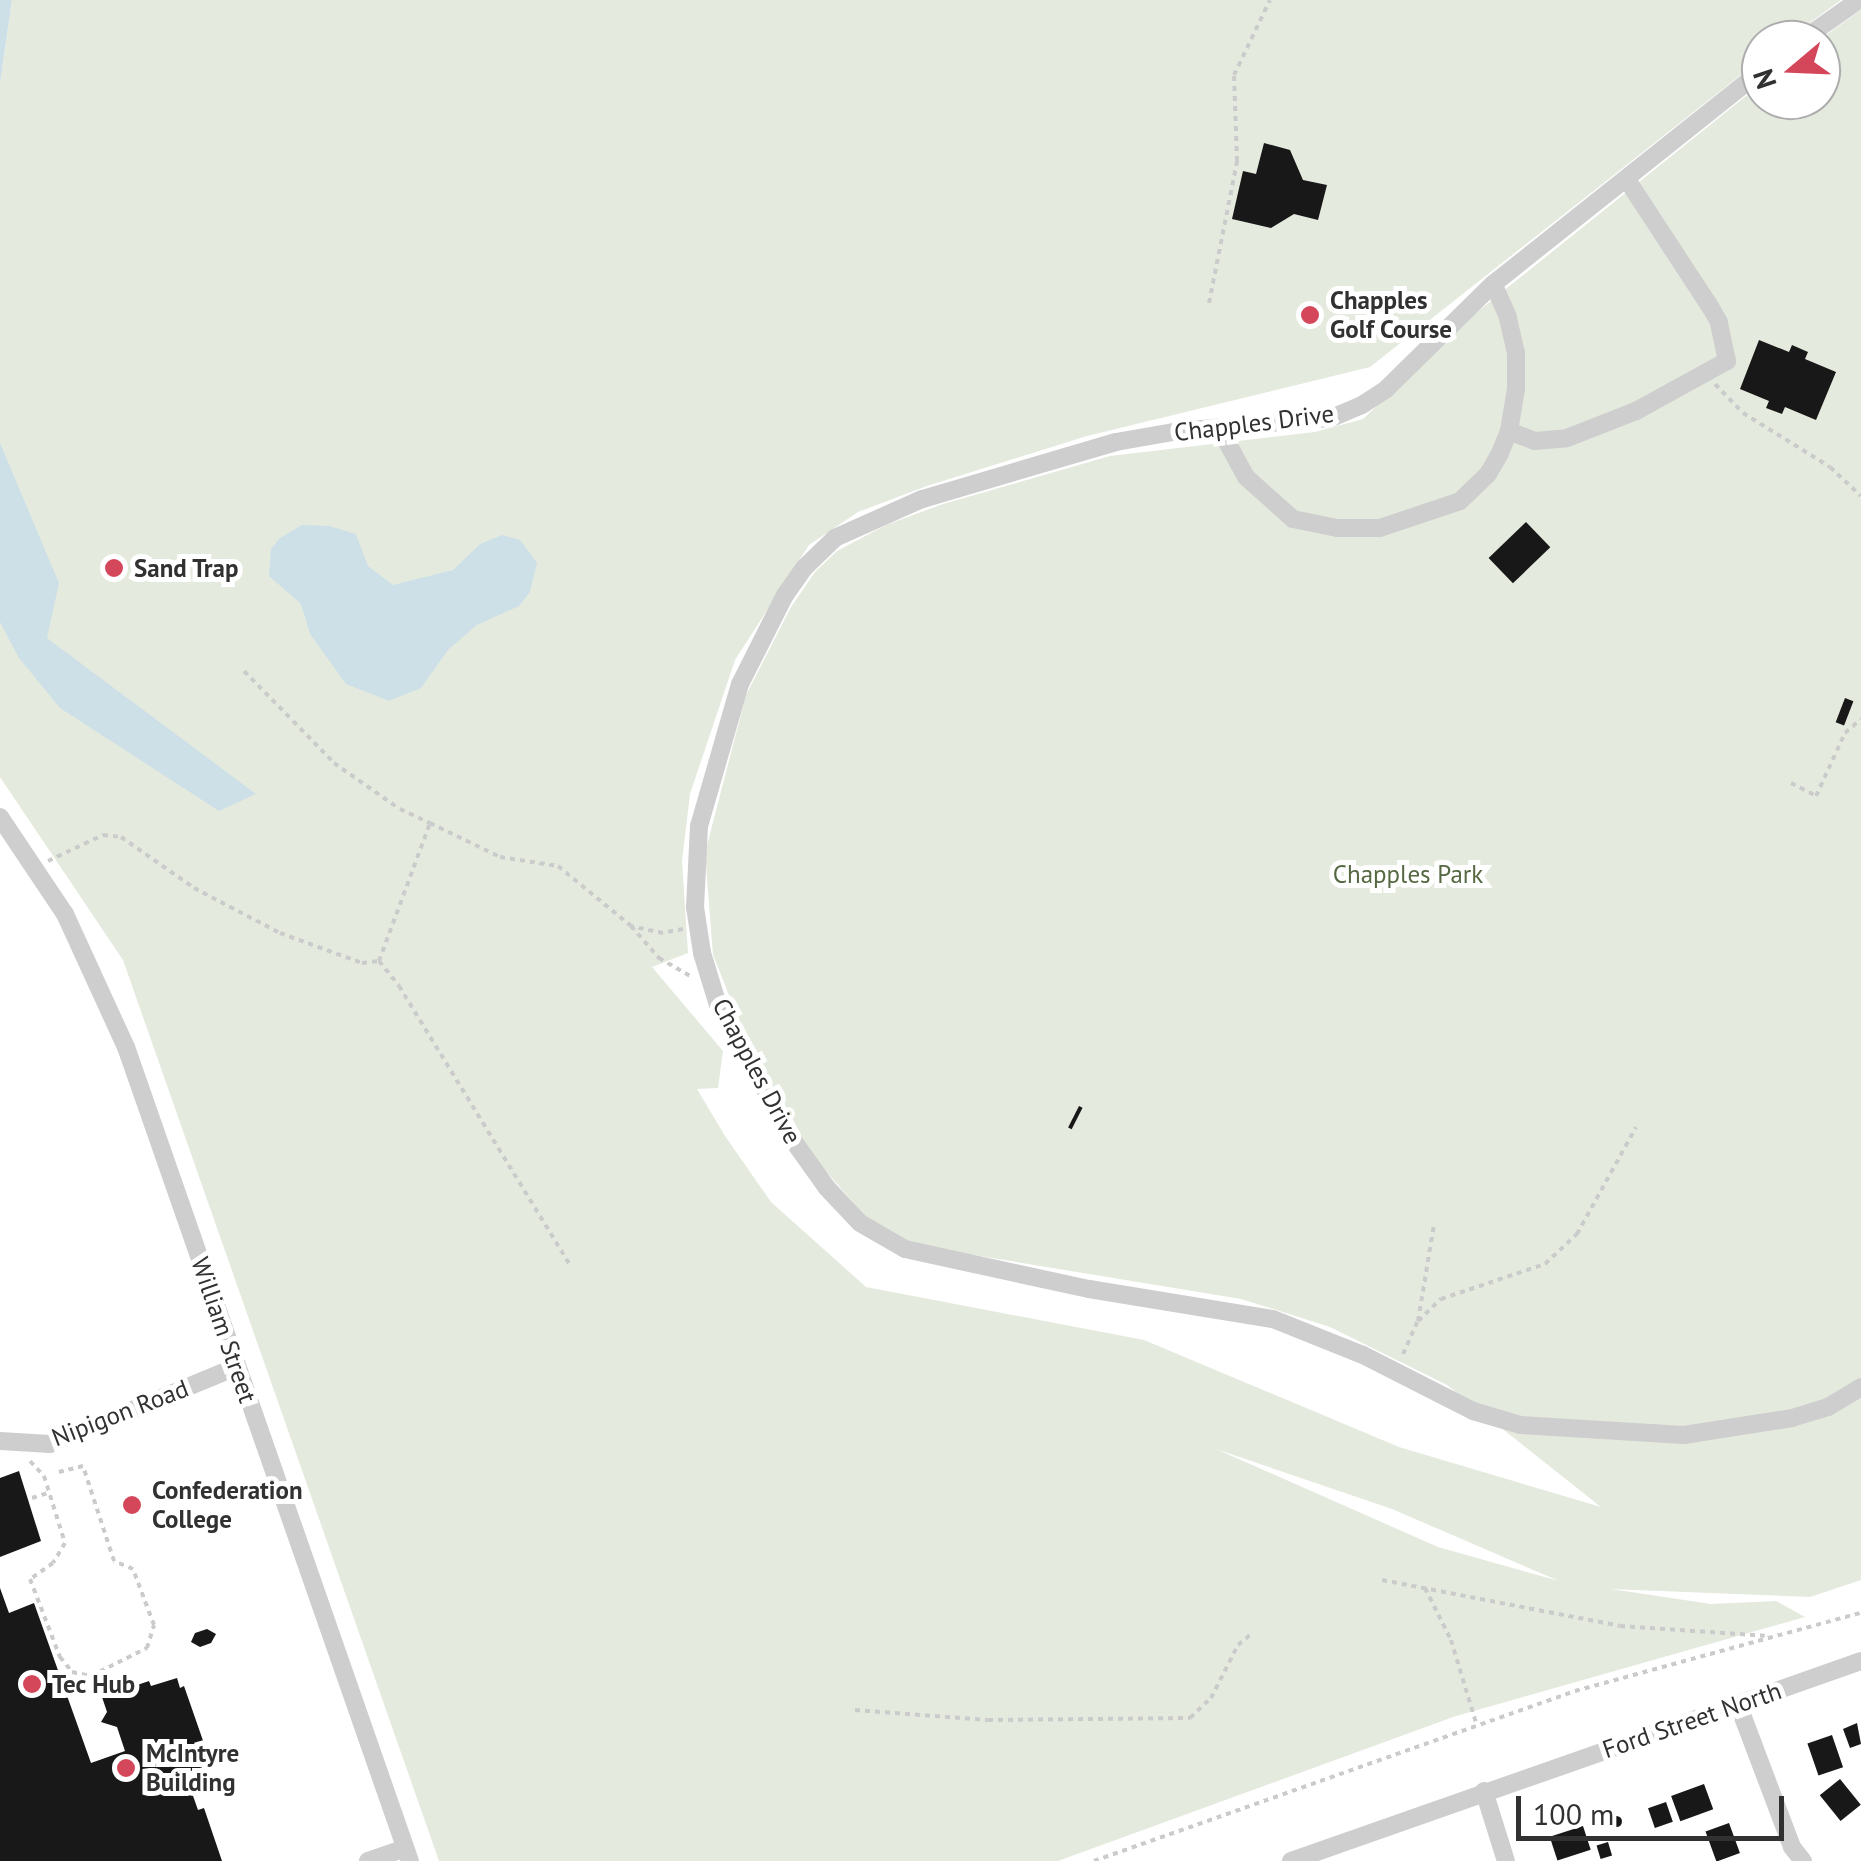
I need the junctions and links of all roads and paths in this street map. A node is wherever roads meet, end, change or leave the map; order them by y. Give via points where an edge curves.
1 (1270, 0) edge
2 (1859, 0) edge
3 (1830, 20) edge
4 (1741, 87) edge
5 (1628, 180) junction
6 (1493, 284) junction
7 (1209, 303) dead end
8 (1710, 373) junction
9 (1221, 431) junction
10 (1510, 431) junction
11 (1861, 496) edge
12 (244, 671) dead end
13 (1861, 719) edge
14 (1792, 783) dead end
15 (0, 817) edge
16 (430, 823) junction
17 (36, 868) junction
18 (697, 925) junction
19 (631, 926) junction
20 (379, 962) junction
21 (711, 982) junction
22 (1636, 1127) dead end
23 (1434, 1224) dead end
24 (570, 1265) dead end
25 (1418, 1321) junction
26 (236, 1367) junction
27 (1395, 1372) junction
28 (1861, 1388) edge
29 (0, 1441) edge
30 (18, 1459) dead end
31 (60, 1472) dead end
32 (49, 1492) junction
33 (32, 1498) dead end
34 (1382, 1580) dead end
35 (1424, 1587) junction
36 (1861, 1613) edge
37 (1250, 1635) dead end
38 (1770, 1636) junction
39 (1861, 1661) edge
40 (1738, 1704) junction
41 (856, 1710) dead end
42 (1476, 1723) junction
43 (1484, 1791) junction
44 (407, 1855) edge
45 (1294, 1859) edge
46 (368, 1861) edge
47 (1094, 1861) edge
48 (1506, 1861) edge
49 (1803, 1861) edge

1 - 7 path via 1234,75 1236,160
2 - 3 street
4 - 5 street, Chapples Drive
5 - 6 street, Chapples Drive
5 - 8 street via 1719,322 1727,361
6 - 9 street, Chapples Drive via 1362,405 1331,418
6 - 10 street via 1516,353
8 - 10 street via 1567,438 1535,442
8 - 11 path via 1743,412 1830,467
9 - 10 street via 1246,477 1292,518 1358,528 1402,523 1460,502 1488,474
9 - 18 street, Chapples Drive via 1116,442 952,490 863,522 814,557 752,655 729,712 699,826
12 - 16 path via 334,763
13 - 14 path via 1845,733 1816,796
15 - 17 street, William Street
16 - 19 path via 500,857 558,866
16 - 20 path
17 - 20 path via 70,847 103,835 121,837 194,888 280,933
17 - 26 street, William Street via 82,945 126,1046
18 - 19 path via 663,933
18 - 21 street, Chapples Drive
19 - 21 path via 676,970
20 - 24 path
21 - 27 street, Chapples Drive via 731,1032 792,1139 827,1188 874,1234 955,1263 1272,1319
22 - 25 path via 1577,1234 1545,1264 1442,1299
23 - 25 path
25 - 27 path
26 - 29 street, Nipigon Road via 50,1444
26 - 44 street, William Street
27 - 28 street, Chapples Drive via 1473,1411 1522,1425 1623,1434 1756,1426 1828,1407
30 - 32 path via 38,1467
31 - 32 path via 83,1466 114,1561 133,1568 154,1625 147,1648 91,1676 72,1672 60,1658 30,1579 53,1564 65,1543
32 - 33 path
34 - 35 path
35 - 38 path via 1620,1626
35 - 42 path via 1451,1640
36 - 38 path
37 - 41 path via 1211,1698 1190,1718 988,1720
38 - 42 path
39 - 40 street, Ford Street North
40 - 43 street, Ford Street North
40 - 49 street
42 - 47 path
43 - 45 street, Ford Street North
43 - 48 street
44 - 46 street

